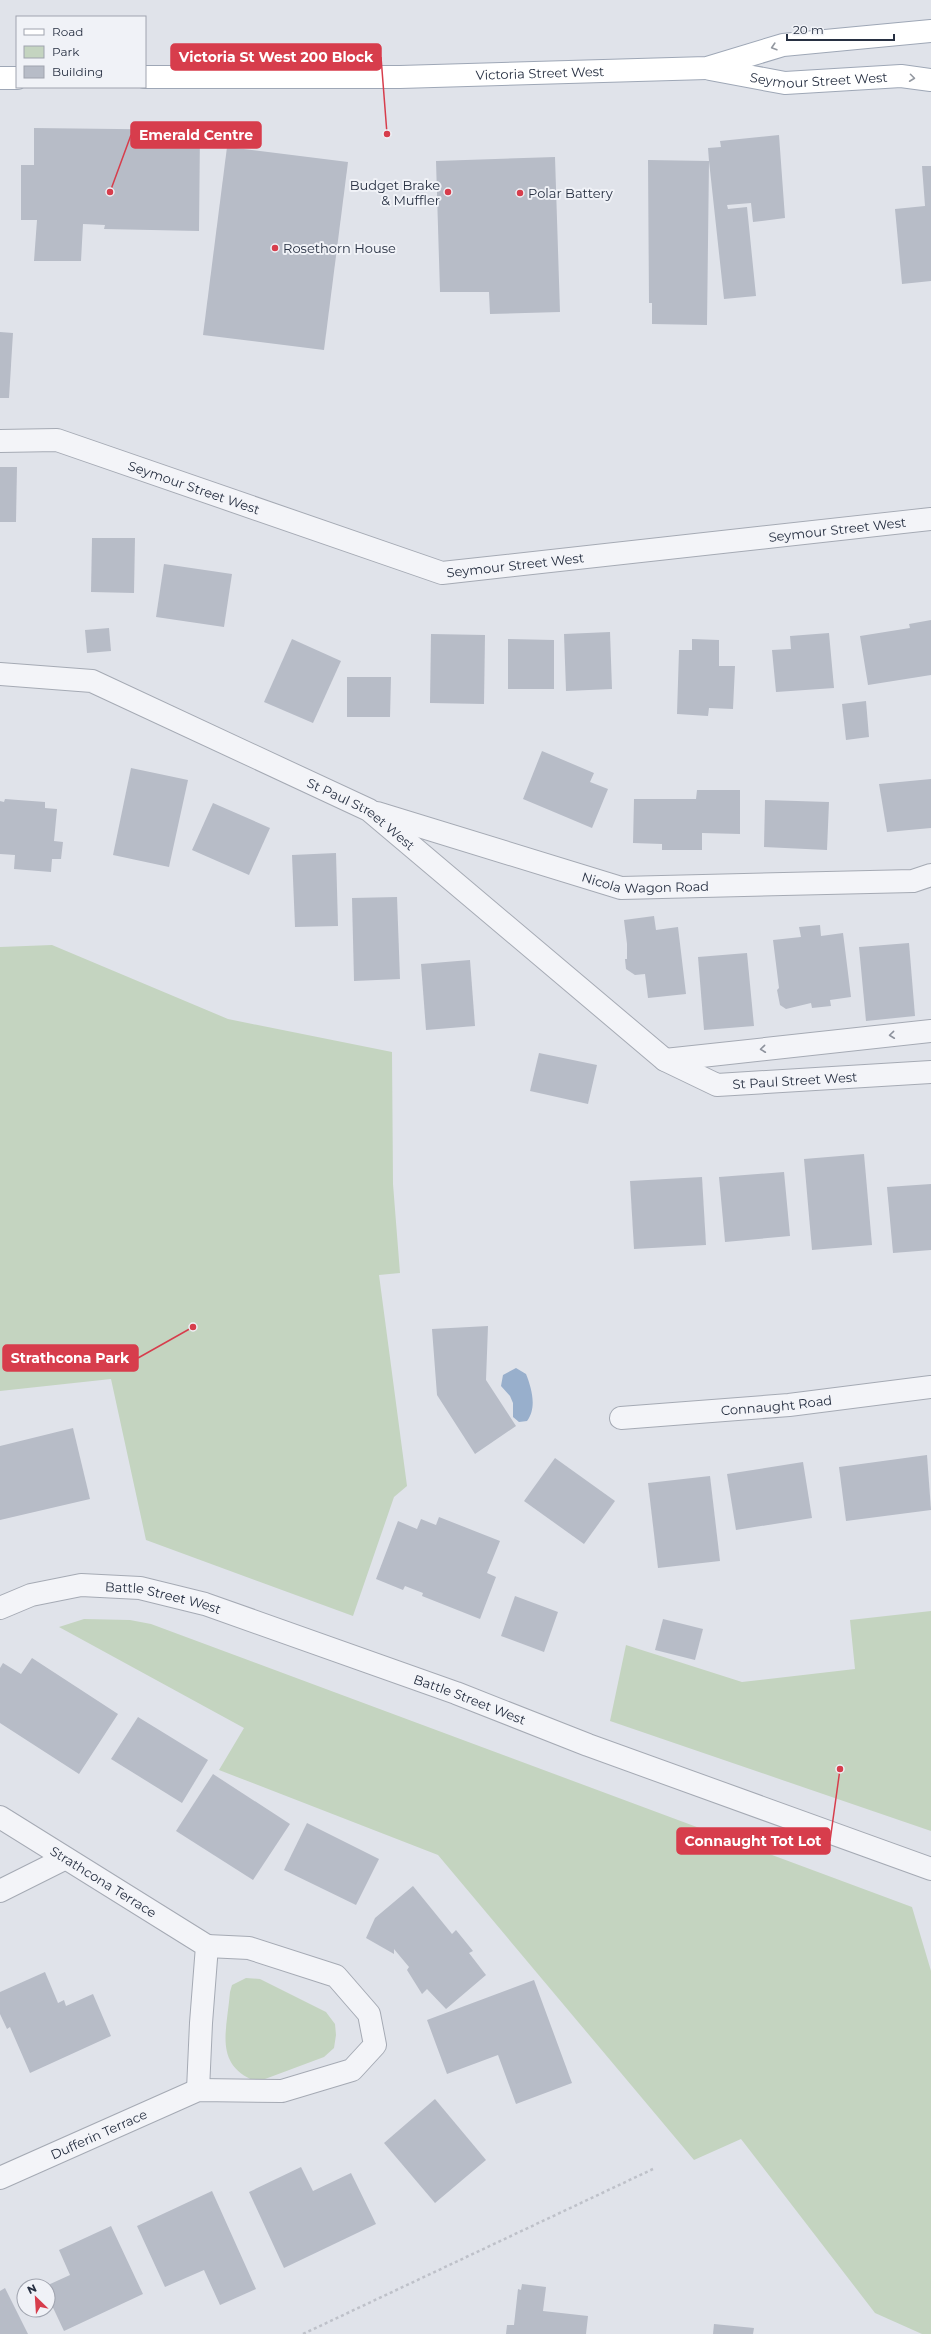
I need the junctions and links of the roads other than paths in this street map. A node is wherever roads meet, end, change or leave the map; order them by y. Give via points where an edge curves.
1 (931, 31) edge
2 (707, 68) junction
3 (146, 77) edge
4 (0, 78) edge
5 (16, 78) edge
6 (931, 80) edge
7 (0, 440) edge
8 (931, 519) edge
9 (0, 674) edge
10 (369, 810) junction
11 (931, 875) edge
12 (931, 1031) edge
13 (665, 1060) junction
14 (931, 1072) edge
15 (931, 1387) edge
16 (621, 1418) dead end
17 (0, 1608) edge
18 (0, 1817) edge
19 (64, 1859) junction
20 (931, 1869) edge
21 (0, 1891) edge
22 (207, 1946) junction
23 (375, 2045) joint
24 (198, 2090) junction
25 (0, 2178) edge

1 -> 2 main road, Victoria Street West via 783,45
2 - 3 main road, Victoria Street West via 400,77
2 -> 6 main road, Seymour Street West via 785,83 901,76
4 - 5 main road
7 - 8 street, Seymour Street West via 57,440 442,573
9 - 10 street, St Paul Street West via 92,681
10 - 11 street, Nicola Wagon Road via 621,888 913,881
10 - 13 street, St Paul Street West
12 -> 13 street
13 - 14 street, St Paul Street West via 716,1086
15 - 16 street, Connaught Road via 789,1405
17 - 20 street, Battle Street West via 31,1595 82,1585 140,1588 205,1604 456,1693 588,1745
18 - 19 street, Strathcona Terrace
19 - 21 street
19 - 22 street, Strathcona Terrace
22 - 23 street, Strathcona Terrace via 249,1948 336,1976 369,2014
22 - 24 street
23 - 24 street, Dufferin Terrace via 352,2070 282,2091
24 - 25 street, Dufferin Terrace

